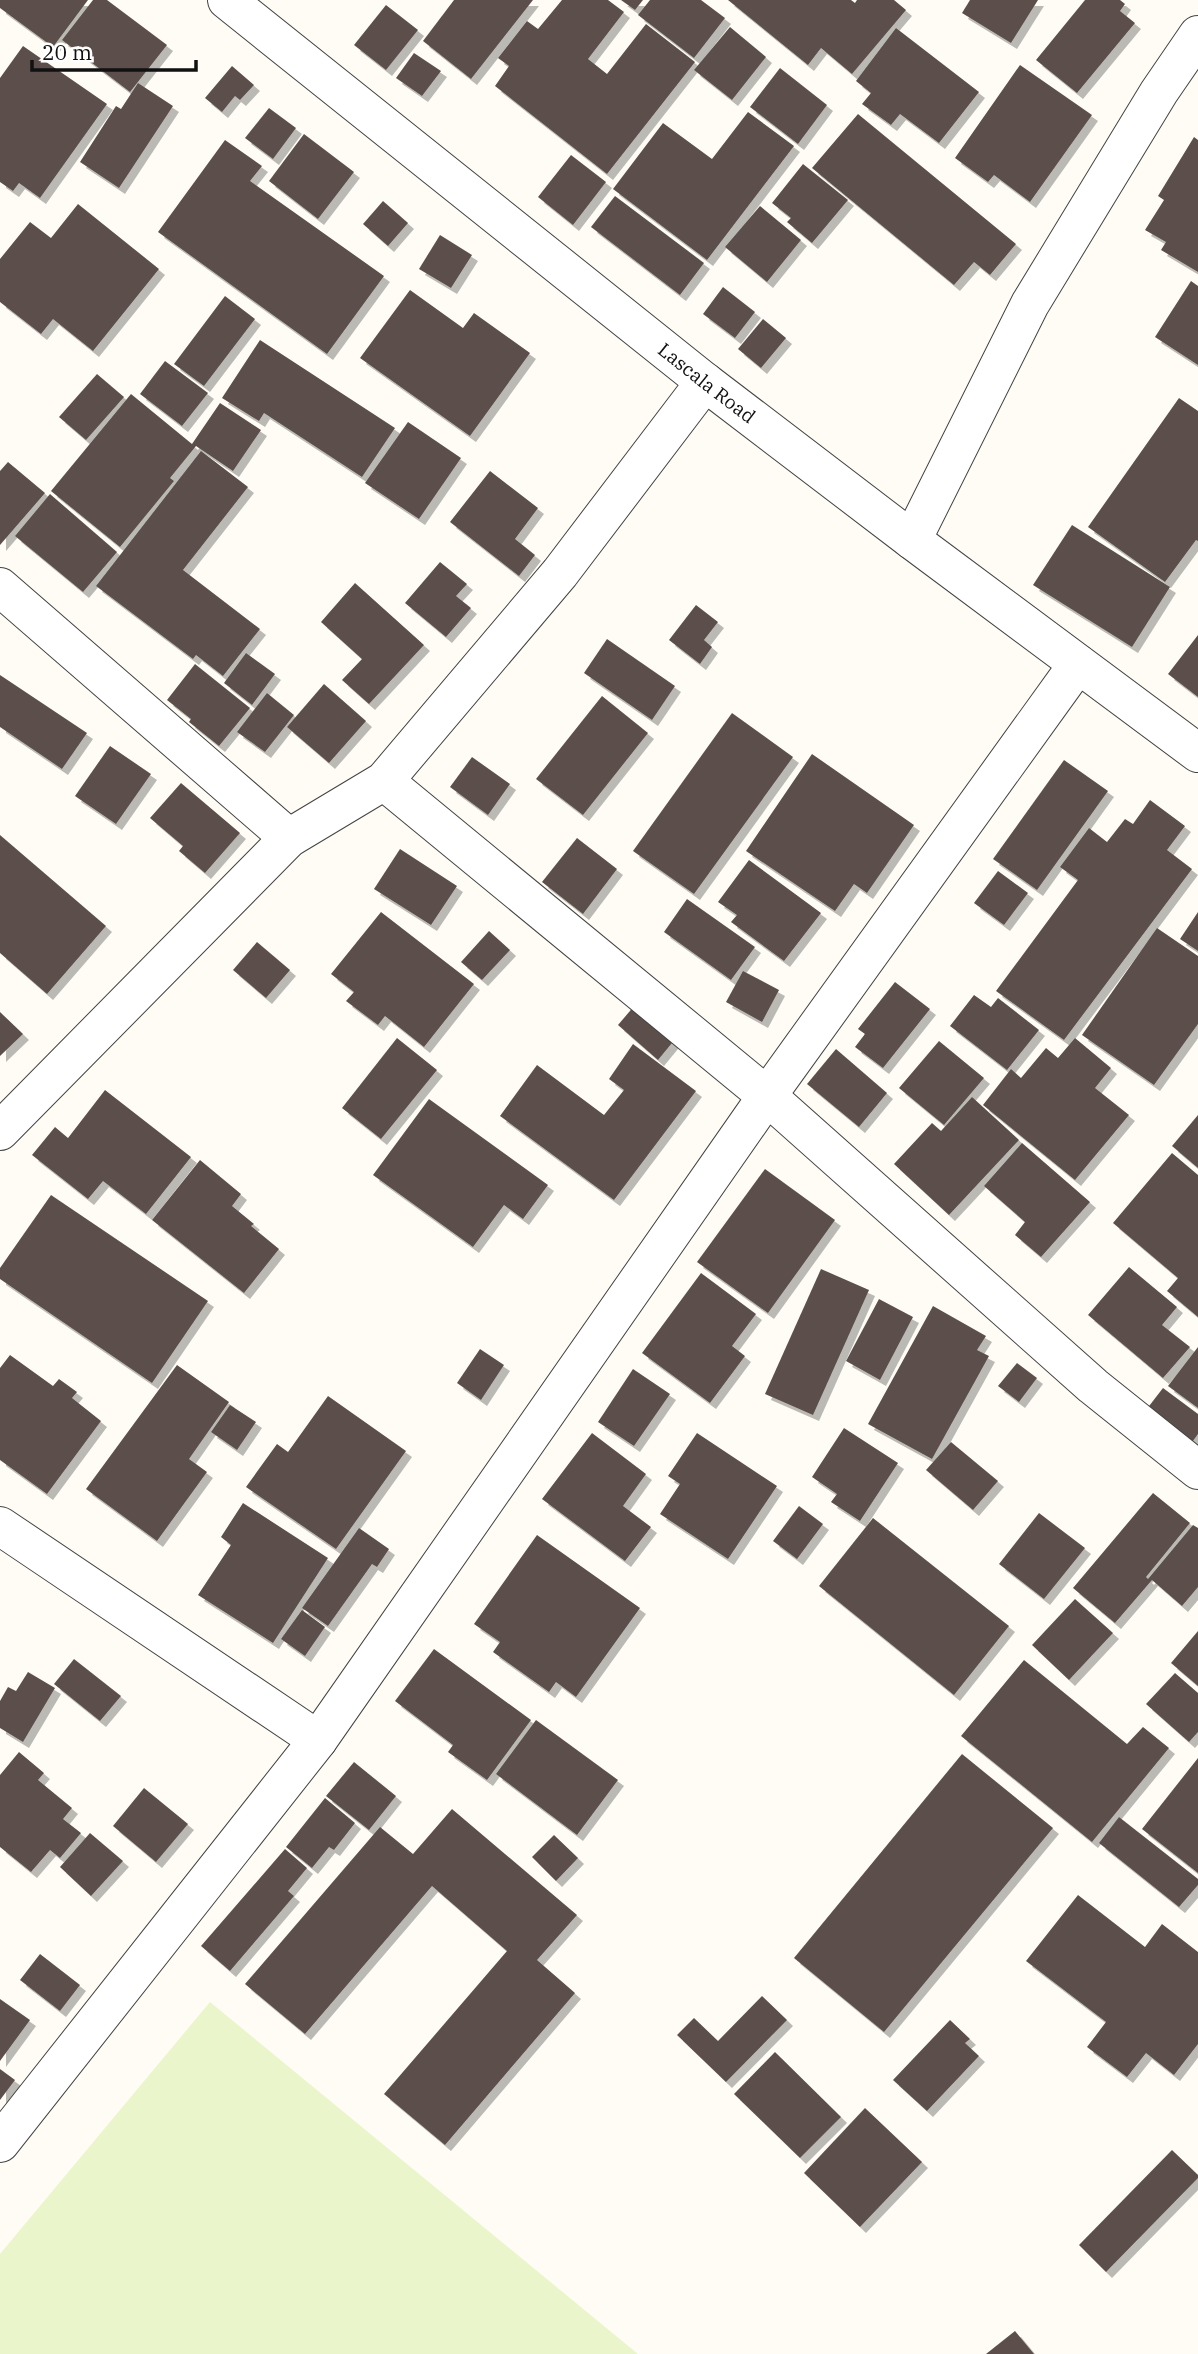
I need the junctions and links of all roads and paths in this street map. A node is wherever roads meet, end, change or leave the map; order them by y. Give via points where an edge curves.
1 (227, 0) edge
2 (1198, 35) edge
3 (705, 382) junction
4 (912, 540) junction
5 (0, 587) edge
6 (1078, 664) junction
7 (1198, 753) edge
8 (384, 781) junction
9 (289, 838) junction
10 (767, 1096) junction
11 (0, 1131) edge
12 (1198, 1470) edge
13 (0, 1526) edge
14 (318, 1740) junction
15 (0, 2143) edge

1 - 3 street, Lascala Road
2 - 4 street via 1030,304
3 - 4 street, Lascala Road
3 - 8 street via 560,573
4 - 6 street, Lascala Road
5 - 9 street
6 - 7 street, Lascala Road
6 - 10 street
8 - 9 street
8 - 10 street
9 - 11 street
10 - 12 street via 1093,1387
10 - 14 street
13 - 14 street
14 - 15 street

